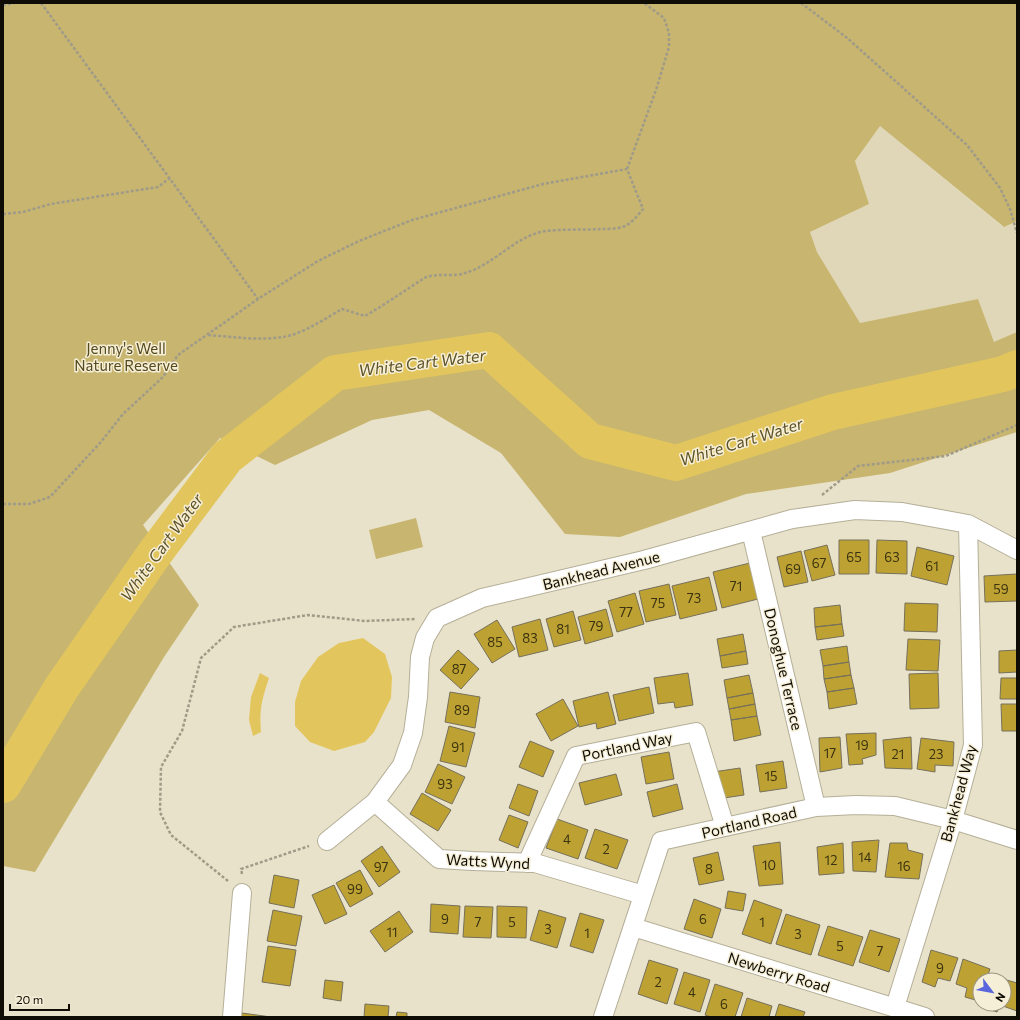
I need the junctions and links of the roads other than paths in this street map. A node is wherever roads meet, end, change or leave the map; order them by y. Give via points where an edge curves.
1 (968, 524) junction
2 (751, 531) junction
3 (1017, 550) edge
4 (375, 802) junction
5 (816, 807) junction
6 (953, 820) junction
7 (725, 827) junction
8 (327, 840) road end
9 (1017, 840) edge
10 (527, 862) junction
11 (242, 893) road end
12 (643, 895) junction
13 (632, 927) junction
14 (895, 1007) junction
15 (232, 1017) edge
16 (603, 1017) edge
17 (925, 1017) edge

1 - 2 street, Bankhead Avenue via 902,512 855,510 792,520
1 - 3 street, Bankhead Avenue
1 - 6 street, Bankhead Way via 973,745
2 - 4 street, Bankhead Avenue via 644,560 482,598 437,618 425,638 420,657 413,733 402,765
2 - 5 street, Donoghue Terrace
4 - 8 street
4 - 10 street, Watts Wynd via 439,859
5 - 6 street, Portland Road via 895,806
5 - 7 street, Portland Road
6 - 9 street, Portland Road
6 - 14 street, Bankhead Way
7 - 10 street, Portland Way via 696,732 576,756
7 - 12 street, Portland Road via 661,841
10 - 12 street, Watts Wynd via 535,862
11 - 15 street
12 - 13 street, Portland Road
13 - 14 street, Newberry Road
13 - 16 street, Portland Road
14 - 17 street, Newberry Road

